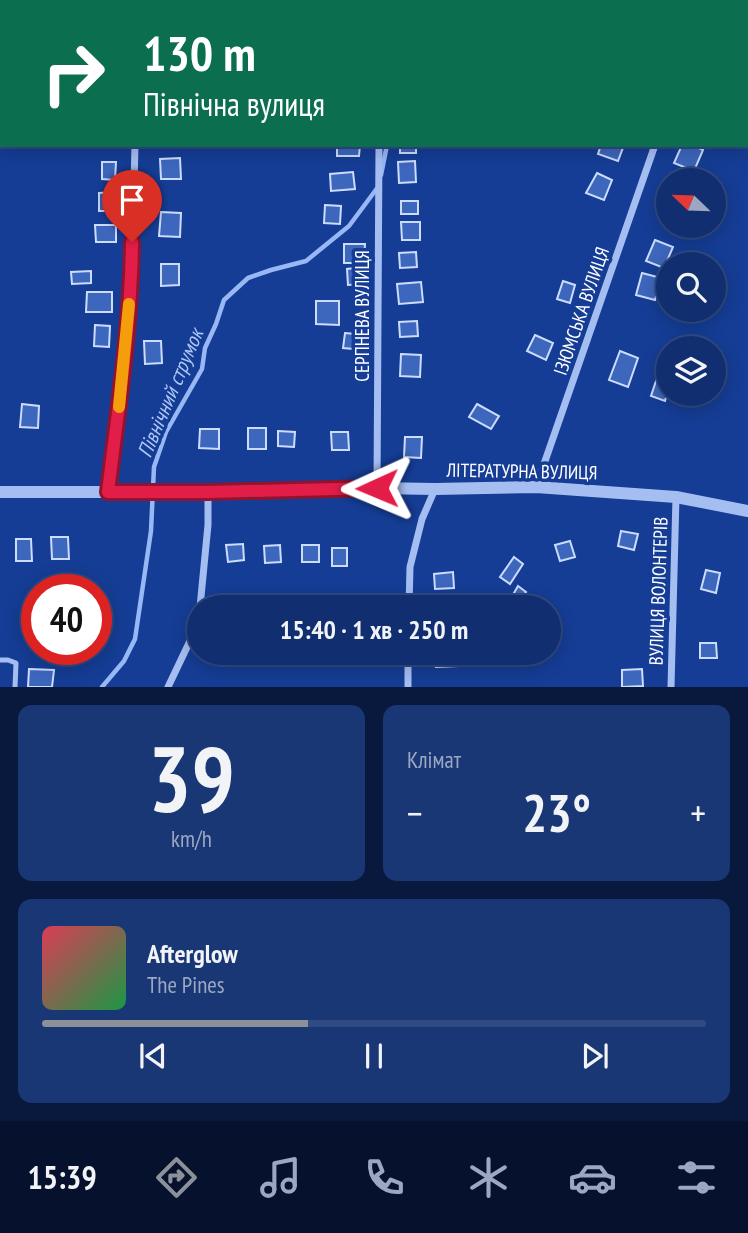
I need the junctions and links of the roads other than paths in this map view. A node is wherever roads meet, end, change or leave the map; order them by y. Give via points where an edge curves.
1 (135, 147) edge
2 (379, 147) edge
3 (654, 147) edge
4 (536, 487) junction
5 (377, 488) junction
6 (435, 489) junction
7 (0, 492) edge
8 (108, 492) junction
9 (208, 492) junction
10 (676, 497) junction
11 (748, 511) edge
12 (202, 595) edge
13 (409, 595) edge
14 (187, 647) edge
15 (0, 660) edge
16 (408, 665) edge
17 (15, 687) edge
18 (168, 687) edge
19 (408, 687) edge
20 (671, 687) edge

1 - 8 street via 132,267
2 - 5 street, СЕРПНЕВА ВУЛИЦЯ
3 - 4 street, ІЗЮМСЬКА ВУЛИЦЯ
4 - 6 street, ЛІТЕРАТУРНА ВУЛИЦЯ
4 - 10 street, ЛІТЕРАТУРНА ВУЛИЦЯ
5 - 6 street, ЛІТЕРАТУРНА ВУЛИЦЯ
5 - 9 street, ЛІТЕРАТУРНА ВУЛИЦЯ
6 - 13 street via 410,568
7 - 8 street, ЛІТЕРАТУРНА ВУЛИЦЯ
8 - 9 street, ЛІТЕРАТУРНА ВУЛИЦЯ
9 - 12 street
10 - 11 street, ЛІТЕРАТУРНА ВУЛИЦЯ
10 - 20 street, ВУЛИЦЯ ВОЛОНТЕРІВ
14 - 18 street
15 - 17 lane via 16,663
16 - 19 street

